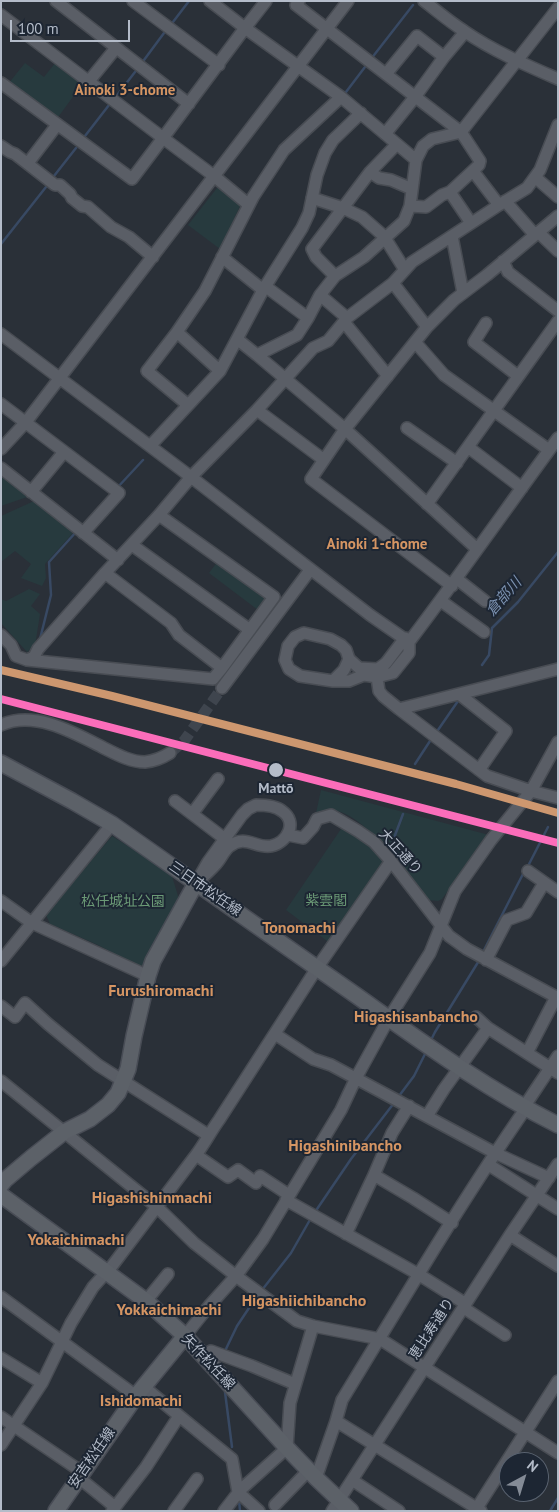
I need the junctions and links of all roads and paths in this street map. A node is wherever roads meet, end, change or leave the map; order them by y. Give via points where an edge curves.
1 (56, 1) edge
2 (132, 1) edge
3 (210, 1) edge
4 (266, 1) edge
5 (299, 1) edge
6 (348, 1) edge
7 (424, 1) edge
8 (148, 6) edge
9 (558, 8) edge
10 (1, 15) edge
11 (245, 28) junction
12 (327, 29) junction
13 (464, 32) junction
14 (116, 48) junction
15 (444, 57) junction
16 (516, 61) junction
17 (219, 65) junction
18 (298, 66) junction
19 (386, 74) junction
20 (558, 79) edge
21 (89, 81) junction
22 (1, 83) edge
23 (341, 97) junction
24 (415, 97) junction
25 (189, 104) junction
26 (360, 113) junction
27 (57, 124) junction
28 (558, 125) edge
29 (461, 132) junction
30 (385, 134) junction
31 (163, 138) junction
32 (397, 144) junction
33 (1, 146) edge
34 (416, 160) junction
35 (28, 163) junction
36 (473, 171) junction
37 (370, 172) junction
38 (214, 176) junction
39 (535, 177) junction
40 (412, 190) junction
41 (450, 192) junction
42 (558, 197) edge
43 (312, 198) junction
44 (502, 203) junction
45 (249, 205) junction
46 (410, 206) junction
47 (343, 208) junction
48 (558, 216) edge
49 (471, 223) junction
50 (537, 234) junction
51 (452, 236) junction
52 (296, 237) junction
53 (385, 238) junction
54 (312, 249) junction
55 (558, 251) edge
56 (222, 257) junction
57 (153, 258) junction
58 (503, 261) junction
59 (406, 270) junction
60 (335, 276) junction
61 (393, 283) junction
62 (264, 288) junction
63 (463, 293) junction
64 (320, 295) junction
65 (558, 311) edge
66 (308, 318) junction
67 (345, 320) junction
68 (486, 322) dead end
69 (558, 322) edge
70 (427, 328) junction
71 (177, 332) junction
72 (1, 334) edge
73 (237, 339) junction
74 (415, 342) junction
75 (257, 355) junction
76 (220, 371) junction
77 (388, 376) junction
78 (518, 376) junction
79 (59, 379) junction
80 (285, 379) junction
81 (1, 404) edge
82 (188, 405) junction
83 (257, 410) junction
84 (494, 411) junction
85 (26, 422) junction
86 (407, 428) dead end
87 (345, 429) junction
88 (558, 438) edge
89 (150, 446) junction
90 (468, 447) junction
91 (1, 449) edge
92 (549, 450) junction
93 (64, 452) junction
94 (324, 460) junction
95 (457, 462) junction
96 (1, 468) edge
97 (191, 477) junction
98 (522, 488) junction
99 (31, 492) junction
100 (427, 504) junction
101 (159, 515) junction
102 (83, 533) junction
103 (132, 545) junction
104 (477, 549) junction
105 (118, 560) junction
106 (310, 570) junction
107 (105, 573) junction
108 (454, 583) junction
109 (441, 601) junction
110 (485, 601) dead end
111 (250, 630) junction
112 (484, 632) dead end
113 (1, 635) edge
114 (407, 640) junction
115 (349, 659) junction
116 (27, 660) junction
117 (222, 668) junction
118 (558, 670) edge
119 (377, 673) junction
120 (333, 681) junction
121 (222, 688) tunnel mouth
122 (459, 694) junction
123 (399, 709) junction
124 (1, 725) edge
125 (558, 742) edge
126 (170, 753) tunnel mouth
127 (1, 763) edge
128 (479, 770) junction
129 (218, 779) dead end
130 (531, 791) junction
131 (558, 798) edge
132 (176, 801) dead end
133 (192, 814) junction
134 (242, 815) junction
135 (112, 824) junction
136 (288, 835) junction
137 (225, 839) junction
138 (247, 841) junction
139 (391, 861) junction
140 (528, 871) dead end
141 (196, 883) junction
142 (544, 883) junction
143 (558, 892) edge
144 (1, 901) edge
145 (32, 923) junction
146 (440, 925) junction
147 (482, 957) junction
148 (1, 961) edge
149 (317, 968) junction
150 (148, 976) junction
151 (557, 998) edge
152 (1, 1006) edge
153 (476, 1017) dead end
154 (389, 1018) junction
155 (488, 1028) junction
156 (275, 1034) junction
157 (527, 1053) junction
158 (558, 1056) edge
159 (460, 1067) junction
160 (554, 1070) edge
161 (356, 1078) junction
162 (1, 1080) edge
163 (122, 1080) junction
164 (401, 1102) junction
165 (525, 1108) junction
166 (427, 1116) junction
167 (558, 1125) edge
168 (64, 1132) junction
169 (208, 1135) junction
170 (495, 1153) junction
171 (196, 1154) junction
172 (558, 1164) edge
173 (488, 1165) junction
174 (374, 1176) junction
175 (549, 1178) junction
176 (1, 1185) edge
177 (1, 1194) edge
178 (536, 1196) junction
179 (287, 1198) junction
180 (157, 1207) junction
181 (558, 1209) edge
182 (452, 1223) junction
183 (346, 1234) junction
184 (510, 1235) junction
185 (558, 1266) edge
186 (107, 1272) junction
187 (168, 1274) dead end
188 (418, 1274) junction
189 (236, 1276) junction
190 (1, 1297) edge
191 (146, 1301) junction
192 (465, 1306) junction
193 (313, 1326) junction
194 (505, 1335) dead end
195 (184, 1336) junction
196 (380, 1338) junction
197 (62, 1342) junction
198 (204, 1356) junction
199 (1, 1358) edge
200 (426, 1367) junction
201 (558, 1381) edge
202 (42, 1383) junction
203 (295, 1384) junction
204 (140, 1391) junction
205 (1, 1416) edge
206 (179, 1416) junction
207 (336, 1422) junction
208 (14, 1426) junction
209 (525, 1432) junction
210 (1, 1445) edge
211 (374, 1446) junction
212 (287, 1448) junction
213 (558, 1452) edge
214 (312, 1474) junction
215 (80, 1475) junction
216 (197, 1479) dead end
217 (352, 1480) junction
218 (238, 1492) junction
219 (275, 1505) dead end
220 (336, 1505) edge
221 (114, 1510) edge
222 (478, 1510) edge
223 (56, 1511) edge
224 (174, 1511) edge
225 (224, 1511) edge
226 (259, 1511) edge
227 (351, 1511) edge
228 (399, 1511) edge

1 - 14 street
2 - 8 street
3 - 11 street
4 - 11 street
5 - 12 street via 296,5
6 - 12 street
7 - 13 street
8 - 17 street
9 - 16 street
10 - 21 street
11 - 17 street
11 - 18 street
12 - 18 street
12 - 19 street
13 - 15 street
13 - 16 street
14 - 21 street
14 - 25 street
15 - 19 street via 417,36
15 - 24 street
16 - 20 street
16 - 29 street
17 - 25 street
18 - 23 street
18 - 38 street
19 - 24 street
21 - 31 street
22 - 27 street
23 - 26 street
23 - 45 street via 284,150
24 - 29 street
24 - 30 street
25 - 31 street
26 - 30 street
26 - 43 street via 326,153
27 - 31 street via 132,179
27 - 35 street
28 - 39 street
29 - 34 street via 432,139 423,146
29 - 36 street via 480,161
30 - 32 street
31 - 38 street
32 - 34 street
32 - 37 street
33 - 35 street
34 - 40 street
35 - 57 street
36 - 41 street
36 - 44 street
37 - 40 street
37 - 47 street
38 - 45 street
38 - 57 street
39 - 42 street
39 - 44 street via 527,188
40 - 46 street
41 - 46 street via 426,207
41 - 49 street
43 - 47 street
43 - 52 street via 309,213
44 - 49 street
44 - 50 street
45 - 56 street
46 - 53 street via 404,221
47 - 53 street via 362,217
47 - 54 street
48 - 50 street
49 - 51 street
50 - 55 street
50 - 58 street
51 - 59 street via 412,262
51 - 63 street
52 - 54 street
52 - 62 street
53 - 59 street
53 - 60 street
54 - 60 street
56 - 62 street
56 - 71 street via 205,291
57 - 79 street
58 - 63 street
58 - 65 street via 508,272
59 - 61 street
60 - 64 street
61 - 67 street
61 - 70 street
62 - 66 street
62 - 73 street
63 - 70 street
64 - 66 street
64 - 67 street
66 - 75 street via 297,335
67 - 77 street
67 - 80 street via 328,341 313,348
68 - 78 street via 474,342
69 - 78 street
70 - 74 street
71 - 76 street
71 - 82 street via 147,371
72 - 79 street
73 - 75 street
73 - 76 street
74 - 77 street
74 - 84 street via 444,375
75 - 80 street
76 - 82 street
77 - 87 street
78 - 84 street
79 - 85 street
79 - 89 street
80 - 83 street
80 - 87 street
81 - 85 street
82 - 89 street
83 - 94 street
83 - 97 street
84 - 90 street
84 - 92 street
85 - 91 street
85 - 93 street
86 - 95 street
87 - 94 street
87 - 100 street
88 - 92 street
89 - 97 street
90 - 95 street
90 - 98 street
92 - 98 street
93 - 99 street
93 - 102 street via 115,490
94 - 108 street via 311,479
95 - 100 street
96 - 99 street
97 - 101 street
97 - 106 street
98 - 104 street
99 - 102 street
100 - 104 street
101 - 103 street
101 - 111 street via 274,598
102 - 105 street
103 - 105 street
103 - 111 street
104 - 108 street
105 - 107 street
106 - 114 street
106 - 121 street
107 - 116 street via 34,657
107 - 117 street via 171,623 179,635
108 - 109 street
108 - 110 street
109 - 112 street
109 - 114 street
111 - 117 street
113 - 116 street via 16,656
114 - 119 street via 409,653 393,673
115 - 119 street via 359,668
115 - 120 street
115 - 120 street via 341,645 304,633 295,637 288,646 285,660 289,669 300,676
116 - 117 street via 214,679
118 - 122 street
119 - 120 street via 349,681
119 - 123 street via 379,690
122 - 123 street
122 - 128 street via 506,731
123 - 128 street
124 - 126 street via 31,720 48,723 135,761 152,761
125 - 130 street
127 - 135 main road, 三日市松任線
128 - 130 street via 487,776
129 - 133 street
130 - 131 street
130 - 146 street via 455,891
132 - 133 street
133 - 137 street
134 - 136 street via 256,805 279,809 289,819
134 - 137 street
134 - 138 street via 240,826
135 - 141 main road, 三日市松任線
135 - 145 street
136 - 138 street via 270,846
136 - 139 street, 大正通り via 302,838 317,819 331,815 374,842
137 - 141 street
138 - 141 street via 231,846
139 - 146 street, 大正通り
139 - 149 street
140 - 142 street
141 - 149 main road, 三日市松任線
141 - 150 main road
142 - 143 street
142 - 147 street via 526,913 507,920
144 - 145 street
145 - 148 street
145 - 150 street
146 - 147 street, 大正通り via 449,936
146 - 154 street via 430,953
147 - 151 street, 大正通り
149 - 154 main road, 三日市松任線
149 - 156 street
150 - 163 main road via 128,1069
151 - 157 street
152 - 163 street via 15,1017 25,1003 92,1060
153 - 155 street
154 - 159 main road, 三日市松任線
154 - 161 street
155 - 157 street
155 - 159 street
156 - 161 street via 313,1058
156 - 169 street
157 - 160 street
158 - 160 street
159 - 165 main road, 三日市松任線
159 - 166 street
160 - 165 street
161 - 164 street
161 - 179 street via 341,1110
162 - 168 street
163 - 168 main road via 118,1093 108,1105 90,1119
163 - 169 street
164 - 166 street
164 - 174 street
165 - 167 main road, 三日市松任線
165 - 170 street
166 - 170 street
168 - 176 main road
168 - 180 street
169 - 171 street
170 - 173 street
170 - 175 street
171 - 179 street via 228,1177 238,1170 256,1183 260,1176
171 - 180 street
172 - 175 street, 恵比寿通り
173 - 178 street
173 - 182 street
174 - 182 street
174 - 183 street
175 - 178 street, 恵比寿通り
177 - 186 main road, 矢作松任線
178 - 181 street
178 - 184 street, 恵比寿通り
179 - 183 street
179 - 189 street
180 - 186 street
180 - 189 street
182 - 188 street
183 - 188 street
184 - 185 street
184 - 192 street, 恵比寿通り
186 - 191 main road, 矢作松任線
186 - 197 street via 82,1303
187 - 191 street
188 - 192 street
188 - 196 street
189 - 193 street via 297,1321
189 - 195 street
190 - 197 street
191 - 195 main road, 矢作松任線
192 - 194 street
192 - 200 street, 恵比寿通り
193 - 196 street
193 - 203 street
195 - 198 main road, 矢作松任線
195 - 204 main road, 安吉松任線
196 - 200 street
196 - 207 street via 342,1400
197 - 202 street
197 - 204 street
198 - 203 street via 212,1351
198 - 212 main road, 矢作松任線
199 - 202 street
200 - 209 street
200 - 211 street, 恵比寿通り
201 - 209 street
202 - 208 street
203 - 212 street via 290,1403
204 - 206 street
204 - 215 main road, 安吉松任線
205 - 208 street
206 - 218 street via 232,1459
206 - 221 street
207 - 211 street
207 - 214 street
208 - 210 street
208 - 215 street
209 - 213 street
209 - 222 street
211 - 217 street, 恵比寿通り
211 - 222 street
212 - 214 main road, 矢作松任線
212 - 218 street
214 - 219 street
214 - 220 main road, 矢作松任線
215 - 221 street
215 - 223 main road, 安吉松任線
216 - 224 street
217 - 220 street, 恵比寿通り
217 - 228 street
218 - 225 street
218 - 226 street
220 - 227 main road, 矢作松任線

